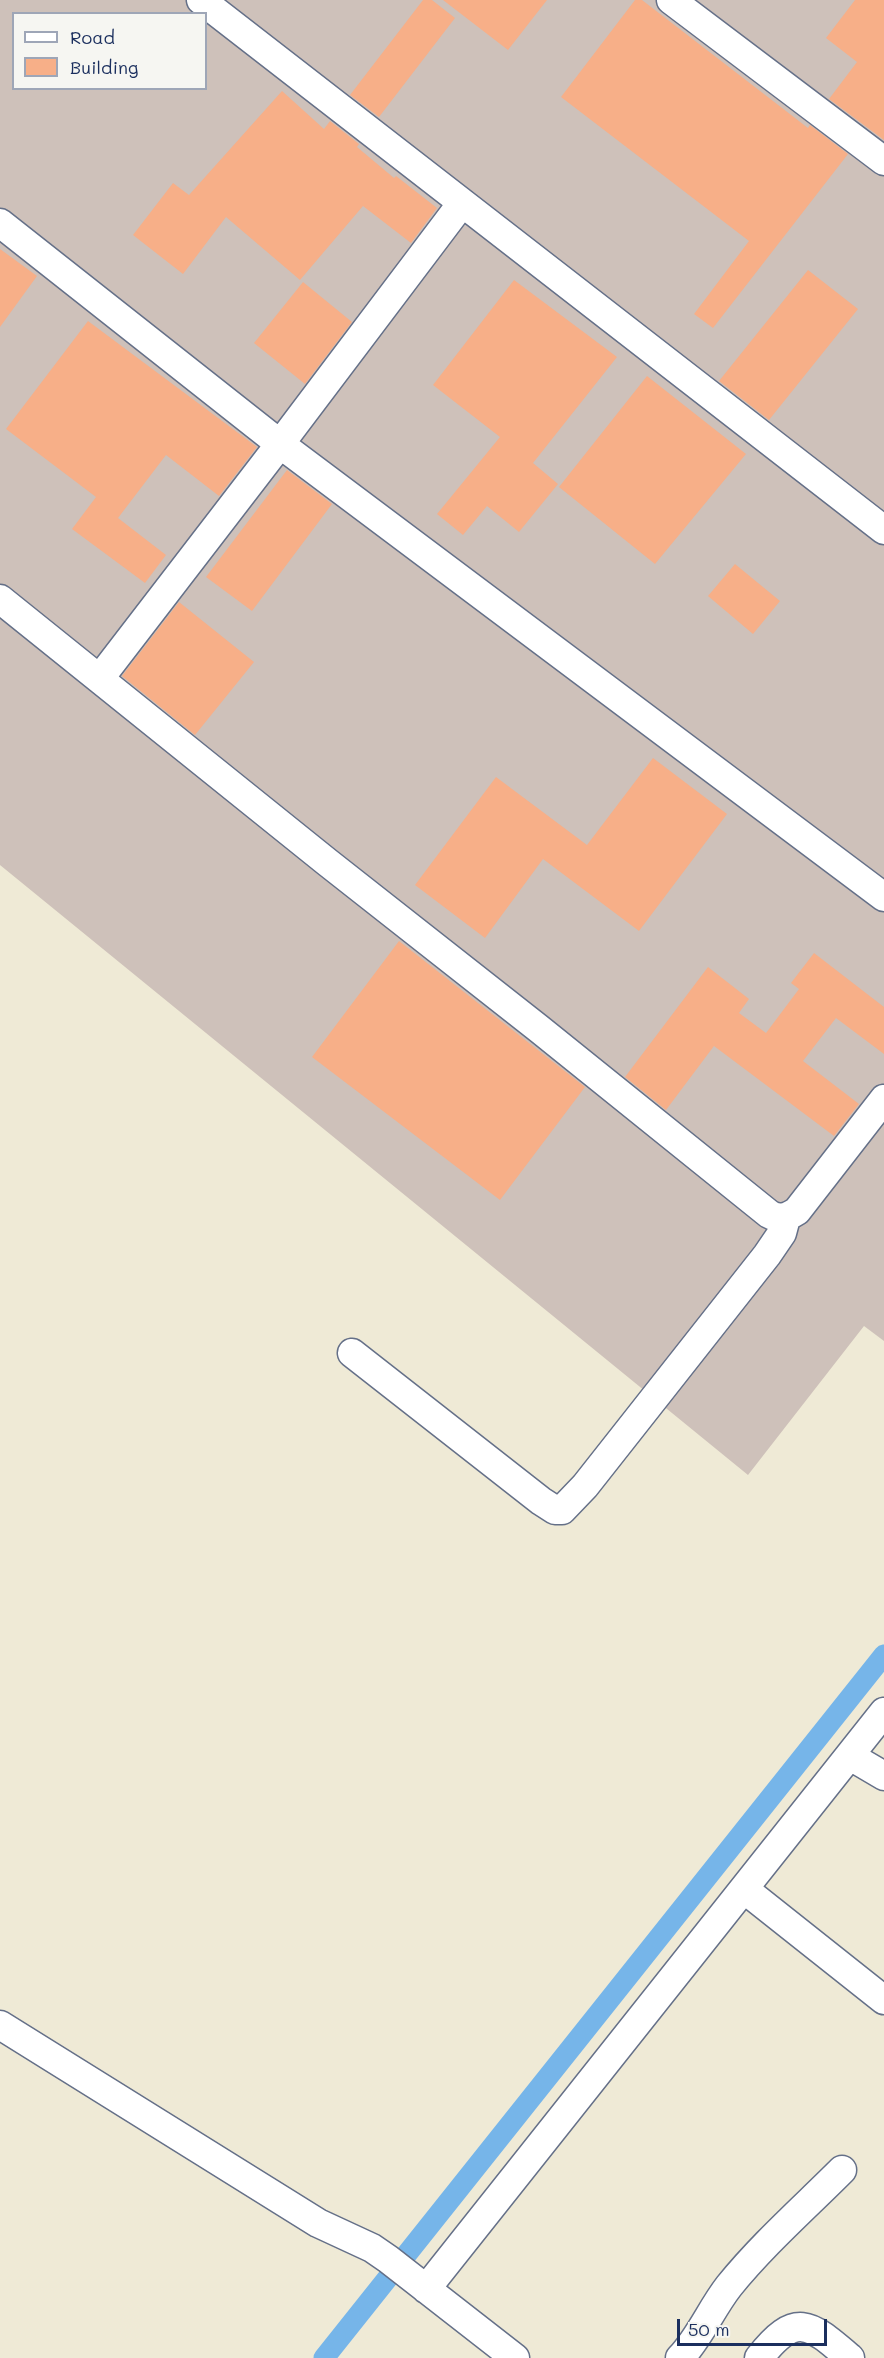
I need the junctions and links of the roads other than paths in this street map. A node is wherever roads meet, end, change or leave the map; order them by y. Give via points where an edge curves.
1 (201, 0) edge
2 (671, 0) edge
3 (884, 161) edge
4 (462, 203) junction
5 (0, 223) edge
6 (280, 444) junction
7 (884, 530) edge
8 (0, 599) edge
9 (100, 678) junction
10 (884, 897) edge
11 (884, 1099) edge
12 (786, 1218) junction
13 (352, 1353) dead end
14 (884, 1712) edge
15 (850, 1756) junction
16 (884, 1776) edge
17 (744, 1889) junction
18 (884, 2000) edge
19 (0, 2025) edge
20 (842, 2170) dead end
21 (421, 2285) junction
22 (515, 2358) edge
23 (680, 2358) edge
24 (759, 2358) edge
25 (850, 2358) edge

1 - 4 street
2 - 3 street
4 - 6 street
4 - 7 street
5 - 6 street
6 - 9 street
6 - 10 street
8 - 9 street
9 - 12 street via 769,1214
11 - 12 street via 797,1211
12 - 13 street via 782,1233 767,1255 585,1486 562,1509 555,1510 541,1501
14 - 15 street
15 - 16 street
15 - 17 street
17 - 18 street
17 - 21 street
19 - 21 street via 318,2223 372,2248
20 - 23 street via 728,2287 692,2346
21 - 22 street
24 - 25 street via 775,2338 793,2327 803,2326

